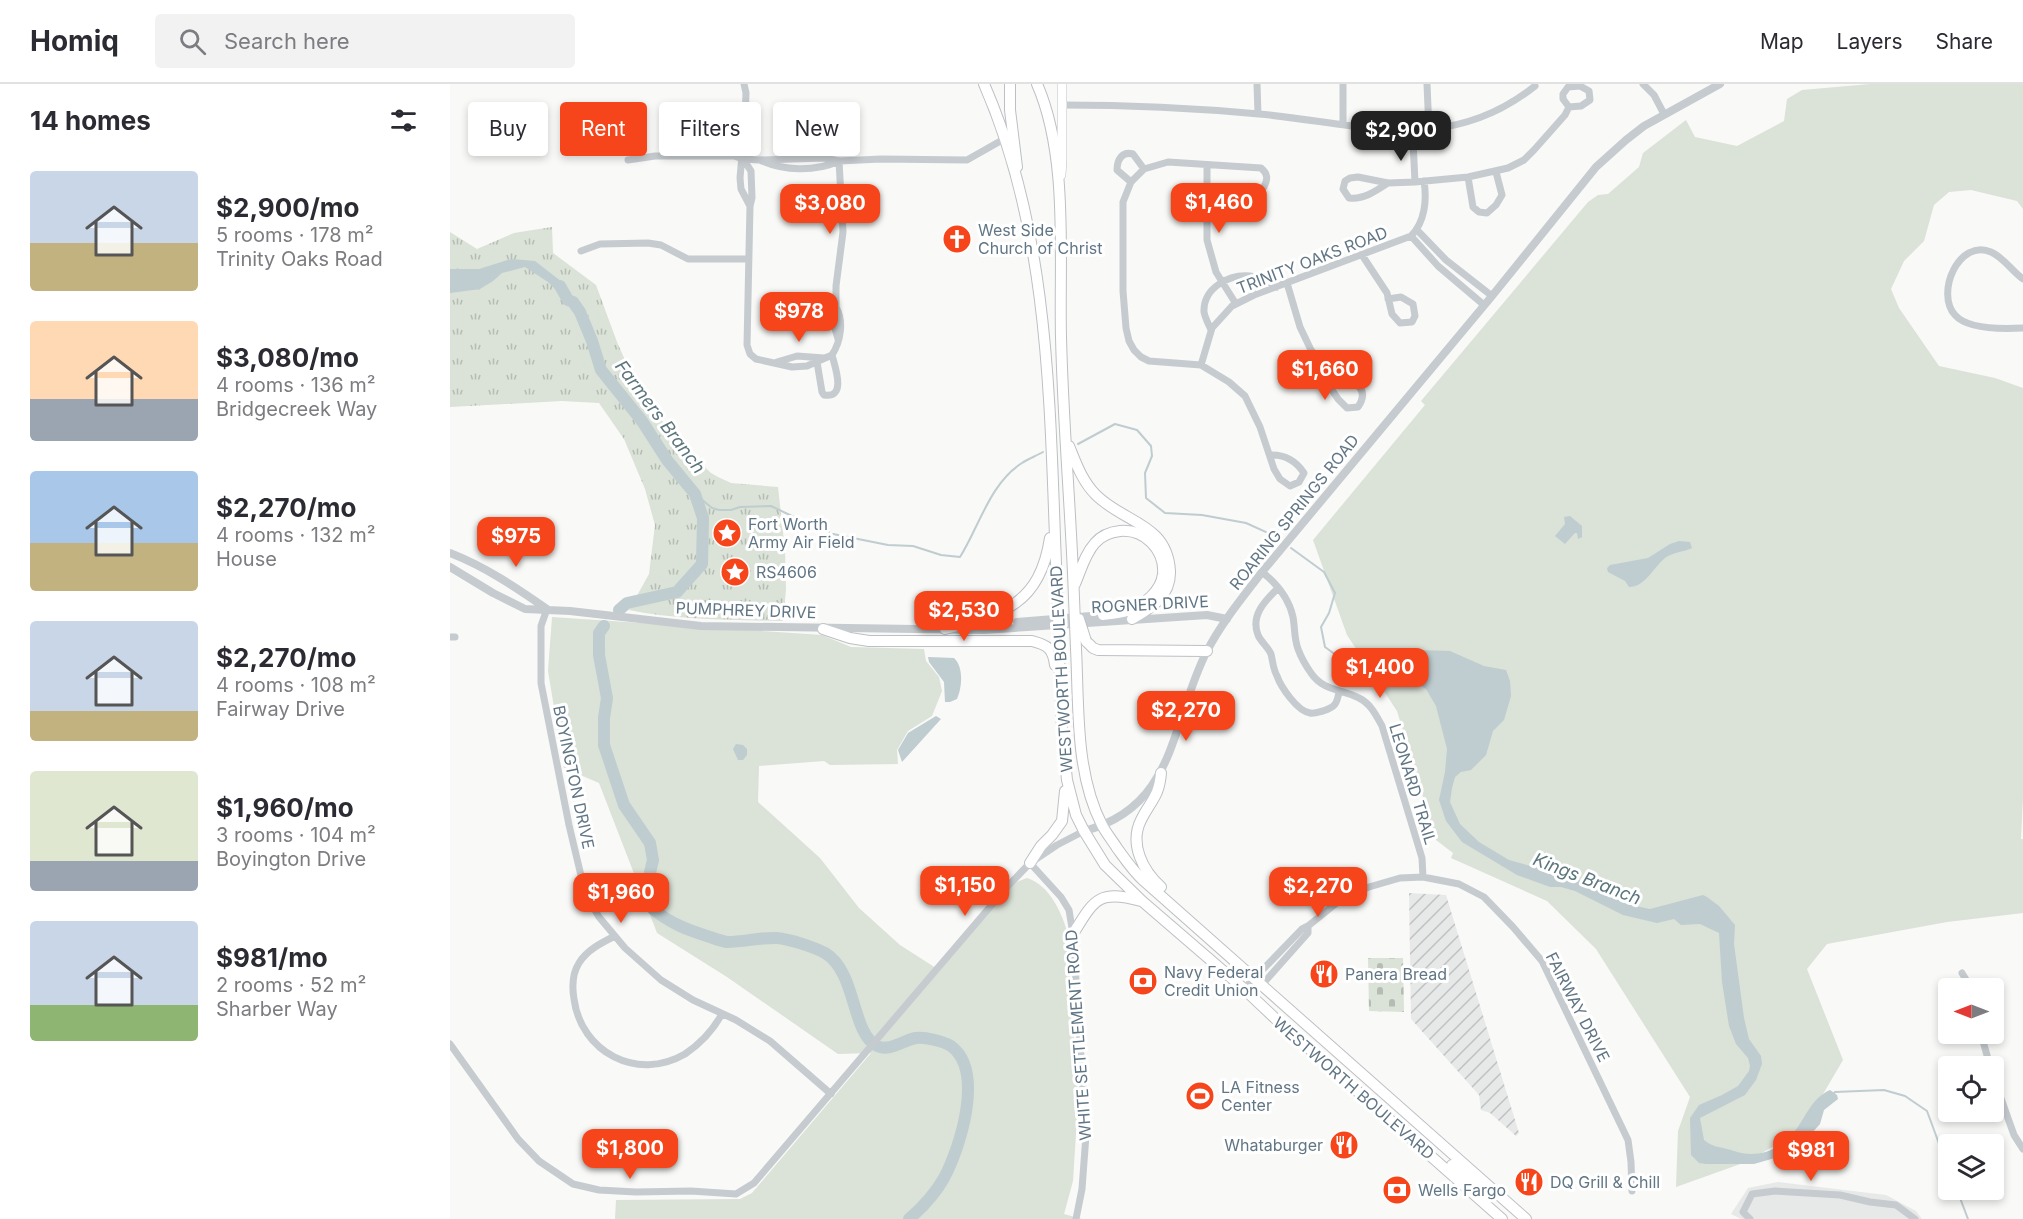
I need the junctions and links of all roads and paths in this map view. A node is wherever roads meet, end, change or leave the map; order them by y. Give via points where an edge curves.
1 (744, 84) edge
2 (984, 84) edge
3 (1010, 84) edge
4 (1037, 84) edge
5 (1062, 84) edge
6 (1257, 84) edge
7 (1342, 84) edge
8 (1427, 84) edge
9 (1643, 84) edge
10 (1720, 84) edge
11 (1536, 85) edge
12 (1568, 86) edge
13 (1062, 105) junction
14 (1569, 107) junction
15 (1258, 114) junction
16 (1664, 114) junction
17 (1343, 124) junction
18 (1429, 130) junction
19 (1004, 140) junction
20 (1413, 141) dead end
21 (743, 159) junction
22 (628, 160) dead end
23 (839, 161) junction
24 (1207, 165) junction
25 (1144, 169) junction
26 (1496, 172) junction
27 (1468, 177) junction
28 (1424, 181) junction
29 (1131, 182) junction
30 (1415, 182) junction
31 (1388, 183) junction
32 (1018, 185) junction
33 (1207, 187) junction
34 (1059, 195) junction
35 (750, 206) junction
36 (1417, 230) junction
37 (1411, 236) junction
38 (581, 251) dead end
39 (1362, 255) junction
40 (749, 259) junction
41 (2023, 279) edge
42 (1222, 282) junction
43 (1287, 283) junction
44 (1277, 287) junction
45 (1492, 296) junction
46 (1388, 298) junction
47 (1060, 304) junction
48 (1236, 304) junction
49 (1041, 305) junction
50 (1484, 305) junction
51 (2023, 328) edge
52 (1211, 330) junction
53 (832, 355) junction
54 (824, 358) junction
55 (777, 362) junction
56 (817, 362) junction
57 (1201, 365) junction
58 (1331, 376) junction
59 (1048, 397) junction
60 (1064, 397) junction
61 (1065, 435) junction
62 (1270, 455) junction
63 (1053, 517) junction
64 (450, 555) edge
65 (450, 567) edge
66 (1262, 572) junction
67 (1278, 588) junction
68 (1074, 592) junction
69 (547, 609) junction
70 (1103, 615) joint
71 (1132, 619) junction
72 (1227, 619) junction
73 (823, 629) junction
74 (945, 629) junction
75 (1207, 651) junction
76 (1339, 692) junction
77 (1060, 695) junction
78 (1080, 742) junction
79 (1063, 743) junction
80 (1065, 764) junction
81 (1161, 773) junction
82 (1103, 826) junction
83 (1084, 831) junction
84 (1030, 864) junction
85 (1423, 877) junction
86 (1142, 901) junction
87 (1187, 919) junction
88 (1073, 934) junction
89 (615, 936) junction
90 (1962, 973) dead end
91 (1965, 978) edge
92 (1259, 982) junction
93 (1248, 993) junction
94 (722, 1014) junction
95 (450, 1044) edge
96 (1321, 1059) junction
97 (831, 1094) junction
98 (1388, 1097) junction
99 (2004, 1109) edge
100 (1394, 1123) junction
101 (2023, 1149) edge
102 (1483, 1181) junction
103 (1632, 1191) dead end
104 (1076, 1219) edge
105 (1502, 1219) edge
106 (1526, 1219) edge
107 (1750, 1219) edge
108 (1915, 1219) edge

1 - 21 street
2 - 19 main road, WESTWORTH BOULEVARD
3 - 32 main road
4 - 34 main road, WESTWORTH BOULEVARD via 1051,132
5 - 13 main road
6 - 15 street
7 - 17 street
8 - 18 street
9 - 16 street
10 - 16 street, ROARING SPRINGS ROAD
11 - 18 street via 1513,102 1477,119
12 - 14 street via 1563,96
12 - 14 street via 1584,87 1590,94 1585,105
13 - 15 street
13 - 34 main road
14 - 26 street via 1524,160
15 - 17 street
16 - 45 street, ROARING SPRINGS ROAD via 1633,134 1596,167
17 - 18 street via 1412,132
19 - 23 street via 967,160
19 - 32 main road, WESTWORTH BOULEVARD
20 - 30 street
21 - 22 street via 656,156
21 - 23 street
21 - 35 street via 741,189
21 - 35 street via 751,171
23 - 53 street via 843,232 836,307 841,332
24 - 25 street via 1168,162
24 - 33 street
24 - 33 street via 1261,168 1267,177 1264,187 1258,190
25 - 29 street
25 - 29 street via 1133,154 1121,156 1117,170
26 - 27 street
26 - 27 street via 1502,195 1487,213 1473,207
27 - 28 street
28 - 30 street
28 - 36 street via 1424,207
29 - 57 street via 1123,202 1123,291 1129,341 1149,361
30 - 31 street
31 - 31 street via 1353,177 1345,181 1343,189 1349,198 1357,198
32 - 49 main road, WESTWORTH BOULEVARD
33 - 42 street via 1207,240
34 - 47 main road, WESTWORTH BOULEVARD
35 - 40 street
36 - 37 street, TRINITY OAKS ROAD
36 - 45 street via 1446,260
37 - 39 street, TRINITY OAKS ROAD
37 - 50 street via 1438,266
38 - 40 street via 600,244 648,243 688,259
39 - 43 street, TRINITY OAKS ROAD
39 - 46 street
40 - 55 street via 747,345 756,359
41 - 51 street via 1993,252 1977,250 1966,254 1956,265 1949,300 1956,316 1967,322 1990,328
42 - 44 street via 1237,276 1253,276
42 - 48 street
42 - 52 street via 1208,295 1204,313
43 - 44 street, TRINITY OAKS ROAD
43 - 58 street via 1300,327 1311,350
44 - 48 street, TRINITY OAKS ROAD
45 - 50 street, ROARING SPRINGS ROAD
46 - 46 street via 1392,314 1400,323 1412,322 1413,304 1401,297
47 - 49 main road
47 - 60 main road, WESTWORTH BOULEVARD
48 - 52 street, TRINITY OAKS ROAD
49 - 59 main road, WESTWORTH BOULEVARD
50 - 66 street, ROARING SPRINGS ROAD
52 - 57 street, TRINITY OAKS ROAD
53 - 54 street
53 - 56 street via 838,387 834,395 822,392
54 - 55 street via 796,356
54 - 56 street
55 - 56 street via 800,367
57 - 62 street via 1245,396
58 - 58 street via 1332,390 1338,399 1347,408 1358,406 1362,391 1355,383
59 - 60 main road
59 - 63 main road, WESTWORTH BOULEVARD
60 - 61 main road, WESTWORTH BOULEVARD
61 - 68 main road, WESTWORTH BOULEVARD
61 - 71 main road via 1078,468 1095,494 1154,534 1168,554 1170,575 1164,595
62 - 62 street via 1280,479 1290,486 1299,482 1304,472 1299,465 1278,454
63 - 74 main road via 1042,568 1022,599 982,620
63 - 77 main road, WESTWORTH BOULEVARD, bridge
64 - 69 street
64 - 69 street via 465,559
65 - 69 street, PUMPHREY DRIVE via 517,606
66 - 67 street, LEONARD TRAIL
66 - 72 street, ROARING SPRINGS ROAD
67 - 76 street, LEONARD TRAIL via 1292,615 1298,650 1305,663 1321,684
67 - 76 street via 1258,611 1257,630 1285,691 1310,714 1334,707
68 - 70 main road via 1086,557 1104,536 1132,531 1150,540 1160,556 1163,574 1156,589 1144,603 1129,611
68 - 75 main road, bridge via 1086,641 1093,648
68 - 78 main road, WESTWORTH BOULEVARD, bridge
69 - 73 street, PUMPHREY DRIVE via 700,626
69 - 89 street, BOYINGTON DRIVE via 541,626 541,683 568,825 590,902
70 - 74 street, ROGNER DRIVE
71 - 72 street, ROGNER DRIVE via 1207,615
71 - 74 street, ROGNER DRIVE via 984,630
72 - 75 street, ROARING SPRINGS ROAD
73 - 74 street, PUMPHREY DRIVE
73 - 77 main road via 869,641 1041,643 1053,652
75 - 81 street, ROARING SPRINGS ROAD
76 - 85 street, LEONARD TRAIL via 1365,702 1382,726 1422,858
77 - 79 main road, WESTWORTH BOULEVARD
78 - 79 main road
78 - 82 main road, WESTWORTH BOULEVARD
79 - 80 main road, WESTWORTH BOULEVARD
80 - 83 main road, WESTWORTH BOULEVARD via 1072,803
80 - 84 main road via 1062,821
81 - 82 street, ROARING SPRINGS ROAD via 1131,809
81 - 87 main road via 1159,790 1140,821 1139,851 1147,873 1182,908
82 - 83 street, ROARING SPRINGS ROAD
82 - 87 main road, WESTWORTH BOULEVARD via 1139,876
83 - 84 street
83 - 86 main road, WESTWORTH BOULEVARD via 1109,869
84 - 88 street, WHITE SETTLEMENT ROAD via 1069,910
84 - 97 street
85 - 92 street, FAIRWAY DRIVE via 1400,878 1344,897 1308,926 1308,933
85 - 103 street, FAIRWAY DRIVE via 1465,885 1484,897 1542,961 1624,1129 1630,1151
86 - 88 main road via 1111,895 1100,898
86 - 93 main road, WESTWORTH BOULEVARD
87 - 92 main road, WESTWORTH BOULEVARD
88 - 104 street, WHITE SETTLEMENT ROAD via 1086,1135
89 - 94 street, BOYINGTON DRIVE via 661,980
89 - 94 street via 590,950 579,962 573,980 583,1029 606,1053 636,1064 661,1063 684,1054 708,1034
90 - 91 street
92 - 93 street, FAIRWAY DRIVE
92 - 98 main road, WESTWORTH BOULEVARD
93 - 96 main road, WESTWORTH BOULEVARD
94 - 97 street, BOYINGTON DRIVE via 770,1041
95 - 97 street via 538,1161 573,1184 599,1190 736,1194 754,1184
96 - 98 main road via 1335,1065 1375,1100 1381,1102
96 - 100 main road, WESTWORTH BOULEVARD
98 - 102 main road, WESTWORTH BOULEVARD
99 - 101 street
100 - 102 main road via 1409,1127 1475,1184
100 - 105 main road, WESTWORTH BOULEVARD
102 - 106 main road, WESTWORTH BOULEVARD
107 - 108 street via 1743,1212 1752,1194 1775,1191 1896,1205

